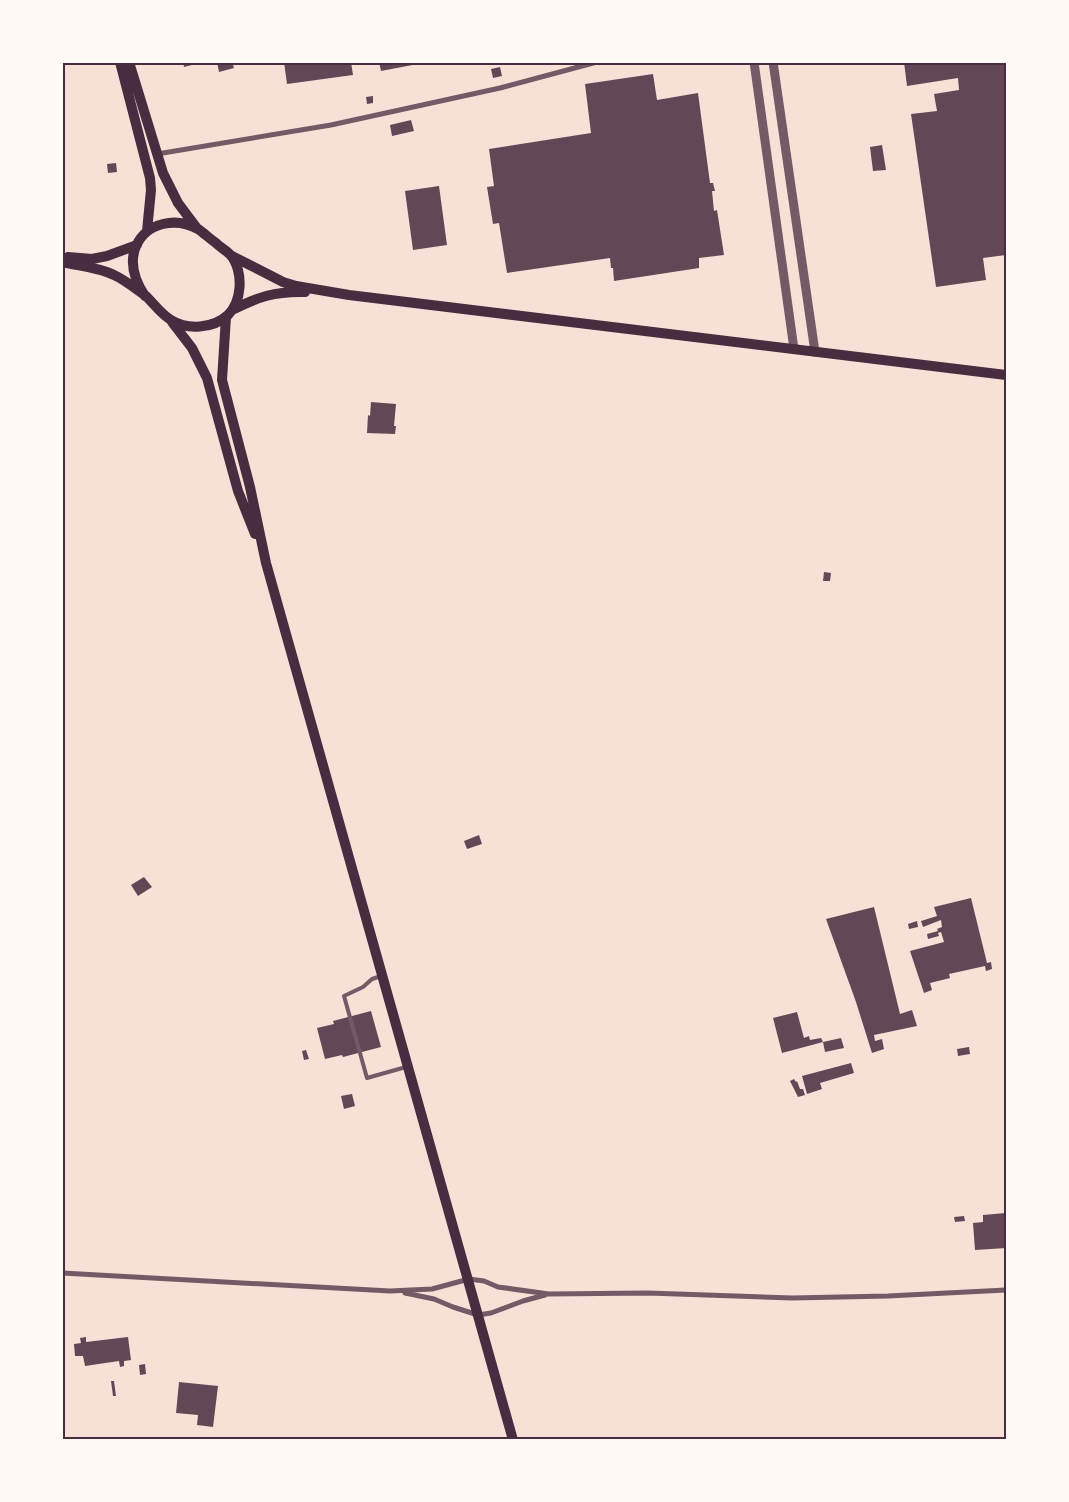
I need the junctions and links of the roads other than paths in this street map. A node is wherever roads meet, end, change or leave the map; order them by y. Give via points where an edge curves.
1 (120, 62) edge
2 (129, 62) edge
3 (597, 62) edge
4 (754, 62) edge
5 (773, 62) edge
6 (157, 154) junction
7 (198, 229) junction
8 (147, 231) junction
9 (137, 245) junction
10 (232, 256) junction
11 (62, 257) edge
12 (62, 262) edge
13 (349, 295) junction
14 (145, 296) junction
15 (229, 314) junction
16 (170, 319) junction
17 (794, 349) junction
18 (815, 352) junction
19 (1006, 375) edge
20 (266, 563) junction
21 (382, 975) junction
22 (408, 1066) junction
23 (62, 1273) edge
24 (469, 1280) junction
25 (1006, 1290) edge
26 (390, 1291) junction
27 (549, 1294) junction
28 (478, 1315) junction
29 (513, 1440) edge

1 - 8 main road via 150,178
2 - 6 main road
3 - 6 street via 500,88 331,125
4 - 17 street
5 - 18 street
6 - 7 main road via 171,193
7 - 8 main road via 187,224 168,223
7 - 10 main road
8 - 9 main road
9 - 11 main road via 92,259
9 - 14 main road via 133,260 135,275
10 - 13 main road via 283,282
10 - 15 main road via 239,286
12 - 14 main road via 104,271
13 - 15 main road via 280,292 263,296
13 - 17 main road
14 - 16 main road
15 - 16 main road via 204,326 183,325
15 - 20 main road via 222,380
16 - 20 main road via 192,348 207,378 238,491
17 - 18 main road
18 - 19 main road
20 - 21 main road
21 - 22 main road
21 - 22 lane via 344,996 367,1078
22 - 24 main road
23 - 26 street
24 - 26 street via 432,1289
24 - 27 street
24 - 28 main road
25 - 27 street via 792,1298 648,1293
26 - 28 street via 434,1299
27 - 28 street
28 - 29 main road

